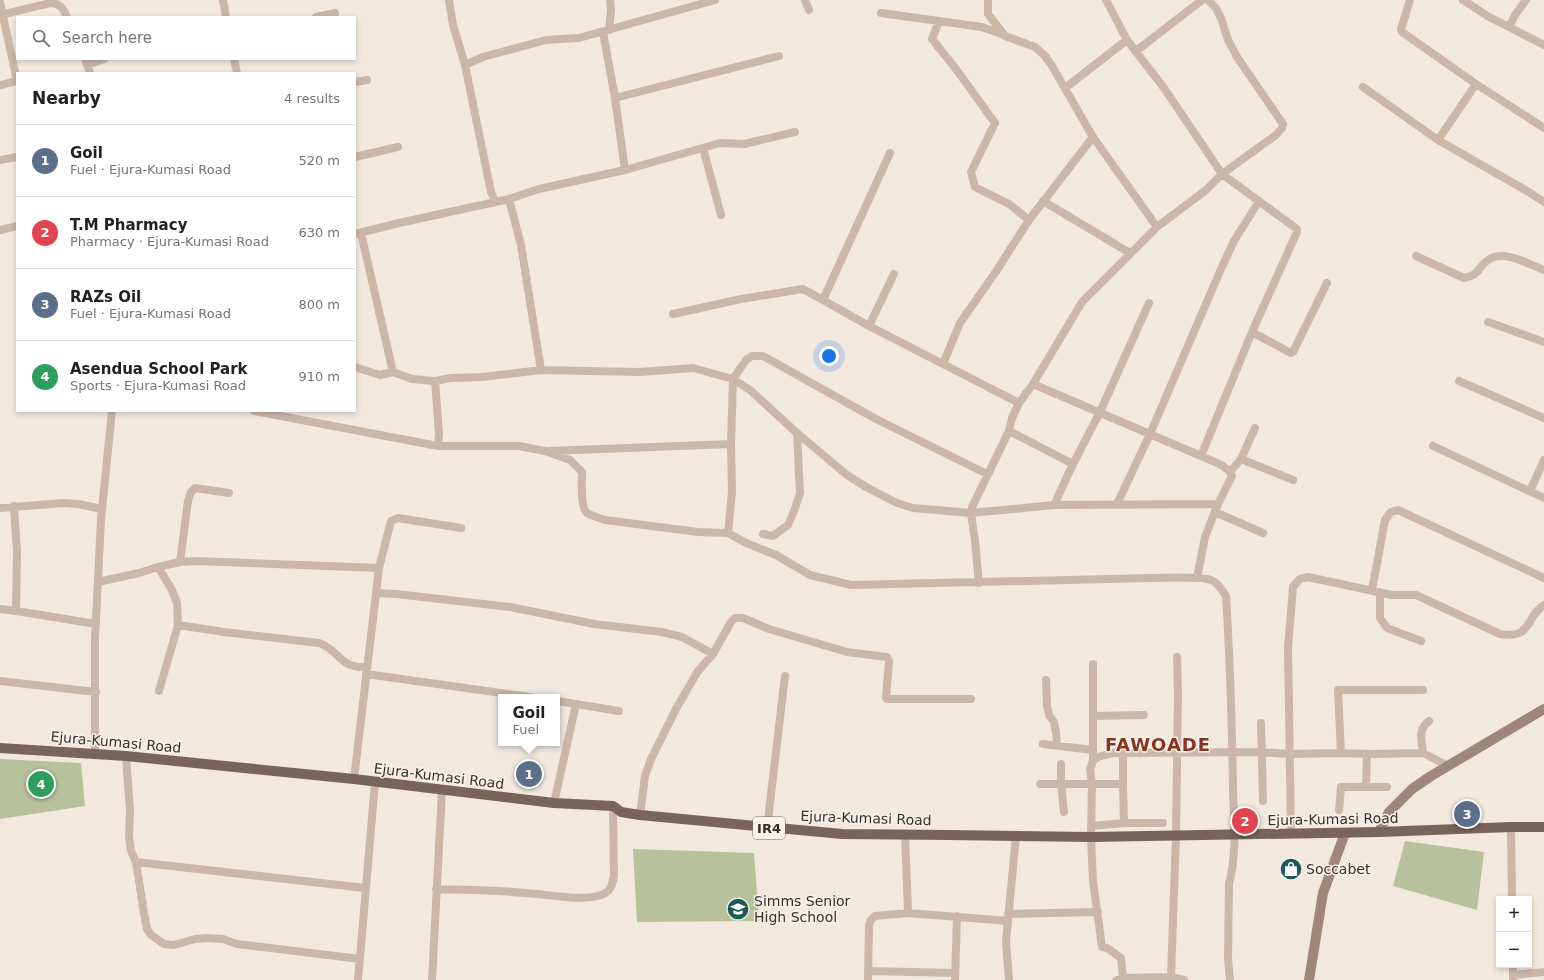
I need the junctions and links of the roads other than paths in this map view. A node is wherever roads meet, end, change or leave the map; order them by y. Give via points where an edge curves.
1 (223, 0) edge
2 (449, 0) edge
3 (610, 0) edge
4 (715, 0) edge
5 (805, 0) edge
6 (988, 0) edge
7 (1106, 0) edge
8 (1202, 0) edge
9 (1208, 0) edge
10 (1410, 0) edge
11 (1464, 0) edge
12 (1526, 0) edge
13 (0, 2) edge
14 (809, 10) dead end
15 (335, 13) dead end
16 (882, 13) dead end
17 (1, 15) edge
18 (66, 16) edge
19 (226, 16) edge
20 (321, 16) edge
21 (939, 21) junction
22 (1509, 27) junction
23 (606, 31) junction
24 (1005, 36) junction
25 (1127, 40) junction
26 (1544, 45) edge
27 (1136, 51) junction
28 (779, 56) dead end
29 (102, 60) edge
30 (234, 60) edge
31 (466, 65) junction
32 (87, 66) edge
33 (237, 72) edge
34 (16, 77) edge
35 (367, 80) dead end
36 (16, 81) edge
37 (356, 82) edge
38 (1476, 84) junction
39 (0, 85) edge
40 (1363, 87) dead end
41 (1065, 88) junction
42 (615, 98) junction
43 (1544, 128) edge
44 (795, 132) dead end
45 (1093, 136) junction
46 (1438, 140) junction
47 (398, 147) dead end
48 (703, 148) junction
49 (890, 152) dead end
50 (16, 157) edge
51 (356, 157) edge
52 (0, 160) edge
53 (625, 170) junction
54 (1222, 174) junction
55 (509, 199) junction
56 (495, 201) junction
57 (1043, 201) junction
58 (1259, 201) junction
59 (1544, 202) edge
60 (720, 215) dead end
61 (1028, 220) junction
62 (16, 226) edge
63 (1157, 227) junction
64 (0, 230) edge
65 (358, 233) edge
66 (1130, 253) junction
67 (1416, 256) dead end
68 (1544, 270) edge
69 (894, 274) dead end
70 (1327, 284) dead end
71 (823, 300) junction
72 (1149, 303) dead end
73 (673, 314) dead end
74 (1488, 322) dead end
75 (869, 326) junction
76 (1252, 332) junction
77 (1544, 342) edge
78 (943, 364) junction
79 (356, 367) edge
80 (541, 370) junction
81 (393, 372) junction
82 (733, 379) junction
83 (435, 381) junction
84 (1459, 381) dead end
85 (1033, 384) junction
86 (1019, 402) junction
87 (112, 412) edge
88 (259, 412) edge
89 (1100, 412) junction
90 (1544, 418) edge
91 (1255, 428) dead end
92 (1009, 431) junction
93 (797, 432) junction
94 (1150, 434) junction
95 (731, 444) junction
96 (438, 446) junction
97 (1433, 446) dead end
98 (544, 451) junction
99 (1201, 456) junction
100 (1241, 459) junction
101 (1544, 460) edge
102 (1073, 464) junction
103 (1230, 472) junction
104 (987, 474) junction
105 (1293, 480) dead end
106 (1530, 491) junction
107 (229, 493) dead end
108 (1544, 498) edge
109 (1117, 504) junction
110 (1054, 505) junction
111 (14, 506) junction
112 (0, 508) edge
113 (1216, 508) junction
114 (102, 509) junction
115 (971, 513) junction
116 (461, 528) dead end
117 (728, 533) junction
118 (1263, 533) dead end
119 (763, 534) dead end
120 (180, 562) junction
121 (158, 567) junction
122 (379, 568) junction
123 (1197, 578) junction
124 (1544, 578) edge
125 (98, 582) junction
126 (979, 583) junction
127 (1376, 591) junction
128 (376, 594) junction
129 (1544, 605) edge
130 (0, 610) edge
131 (16, 611) junction
132 (96, 624) junction
133 (178, 625) junction
134 (1421, 641) dead end
135 (713, 654) junction
136 (1177, 657) dead end
137 (1093, 664) dead end
138 (366, 671) junction
139 (785, 676) dead end
140 (1046, 680) dead end
141 (0, 681) edge
142 (1423, 690) dead end
143 (159, 691) dead end
144 (96, 692) junction
145 (511, 694) edge
146 (970, 698) dead end
147 (560, 701) edge
148 (576, 704) junction
149 (1544, 709) edge
150 (619, 711) dead end
151 (1093, 716) junction
152 (1144, 716) dead end
153 (1428, 721) dead end
154 (1261, 723) dead end
155 (1043, 744) dead end
156 (1056, 745) junction
157 (0, 748) edge
158 (1093, 750) junction
159 (1233, 751) junction
160 (1123, 752) junction
161 (1177, 752) junction
162 (1262, 752) junction
163 (1341, 752) junction
164 (1423, 753) junction
165 (95, 754) junction
166 (1288, 754) junction
167 (1367, 754) junction
168 (126, 756) junction
169 (1093, 761) junction
170 (1061, 764) dead end
171 (1448, 766) junction
172 (354, 779) junction
173 (375, 783) junction
174 (1040, 784) dead end
175 (1061, 784) junction
176 (1092, 784) junction
177 (1123, 784) junction
178 (1366, 787) junction
179 (1387, 787) dead end
180 (442, 790) junction
181 (1263, 802) dead end
182 (554, 803) junction
183 (613, 806) junction
184 (1339, 810) dead end
185 (1064, 812) dead end
186 (640, 815) junction
187 (1124, 823) junction
188 (1163, 823) dead end
189 (1091, 826) junction
190 (1511, 827) junction
191 (1544, 827) edge
192 (767, 828) junction
193 (1378, 832) junction
194 (1345, 833) junction
195 (905, 834) junction
196 (1234, 834) junction
197 (1290, 834) junction
198 (1176, 835) junction
199 (1016, 836) junction
200 (1091, 837) junction
201 (136, 862) junction
202 (365, 888) junction
203 (436, 889) junction
204 (1512, 896) edge
205 (1098, 912) junction
206 (908, 913) junction
207 (957, 916) junction
208 (1008, 917) junction
209 (360, 959) junction
210 (868, 971) junction
211 (1544, 972) edge
212 (955, 976) edge
213 (1171, 977) junction
214 (1514, 978) edge
215 (1120, 979) edge
216 (358, 980) edge
217 (432, 980) edge
218 (868, 980) edge
219 (1009, 980) edge
220 (1184, 980) edge
221 (1230, 980) edge
222 (1309, 980) edge

1 - 19 street
2 - 31 street via 453,25
3 - 23 street via 611,10
4 - 23 street
5 - 14 street
6 - 24 street via 988,14
7 - 25 street
8 - 27 street
9 - 54 street via 1219,13 1237,57 1283,124 1276,135
10 - 38 street via 1402,32
11 - 22 street
12 - 22 street
13 - 17 street
15 - 20 street
16 - 21 street
17 - 18 street via 56,3
17 - 34 street
21 - 24 street via 982,27
21 - 61 street via 932,39 995,123 971,172 975,187 1009,204
22 - 26 street
23 - 31 street via 579,38 546,40 483,57
23 - 42 street
24 - 41 street via 1035,47 1045,56
25 - 27 street
25 - 41 street
27 - 54 street
28 - 42 street
29 - 32 street
30 - 33 street
31 - 56 street via 491,192
35 - 37 street
36 - 39 street
38 - 43 street
38 - 46 street
40 - 46 street
41 - 45 street
42 - 53 street
44 - 48 street via 744,144 720,143
45 - 57 street
45 - 63 street
46 - 59 street
47 - 51 street
48 - 53 street
48 - 60 street
49 - 71 street
50 - 52 street
53 - 55 street via 539,189
54 - 58 street
54 - 63 street via 1206,190
55 - 56 street
55 - 80 street via 520,245
56 - 65 street
57 - 61 street
57 - 66 street
58 - 76 street via 1296,227 1297,232
58 - 94 street via 1234,241 1221,268
61 - 78 street via 960,323
62 - 64 street
63 - 66 street
65 - 81 street
66 - 85 street via 1082,302
67 - 68 street via 1464,278 1472,277 1488,260 1496,257 1506,256
69 - 75 street
70 - 76 street via 1293,352 1286,351
71 - 73 street via 803,289
71 - 75 street
72 - 89 street
74 - 77 street
75 - 78 street
76 - 99 street
78 - 86 street
79 - 81 street via 380,375
80 - 82 street via 640,372 693,368
80 - 83 street
81 - 83 street via 412,379
82 - 93 street via 750,390
82 - 95 street
82 - 104 street via 746,360 752,356 763,356 876,419
83 - 96 street
84 - 90 street
85 - 86 street
85 - 89 street
86 - 92 street
87 - 114 street
88 - 96 street
89 - 94 street
89 - 102 street
91 - 100 street
92 - 102 street
92 - 104 street
93 - 115 street via 847,475 866,488 897,503 913,508
93 - 119 street via 800,493 788,525 773,536
94 - 99 street
94 - 109 street
95 - 98 street
95 - 117 street via 732,492
96 - 98 street via 519,446
97 - 106 street
98 - 117 street via 570,460 582,472 583,508 587,513 605,520 698,532
99 - 103 street via 1226,467
100 - 103 street
100 - 105 street
101 - 106 street
102 - 110 street
103 - 113 street via 1232,476
104 - 115 street
106 - 108 street
107 - 120 street via 195,488 191,492
109 - 110 street
109 - 113 street
110 - 115 street
111 - 112 street
111 - 114 street via 63,503
111 - 131 street via 17,552
113 - 118 street
113 - 123 street via 1205,537
114 - 125 street
115 - 126 street
116 - 122 street via 398,518 391,521
117 - 126 street via 776,555 810,575 851,585
120 - 121 street
120 - 122 street
121 - 125 street via 139,574
121 - 133 street via 177,603
122 - 128 street
123 - 126 street
123 - 159 street via 1218,584 1226,596
124 - 127 street via 1398,510 1391,512 1385,520
125 - 132 street
127 - 129 street via 1392,595 1416,595 1500,634 1512,636 1530,624 1539,608
127 - 134 street via 1380,618 1386,628
127 - 166 street via 1308,577 1300,579 1293,587 1288,647
128 - 135 street via 396,594 510,608 594,624 662,632 682,638
128 - 138 street
130 - 131 street
131 - 132 street
132 - 144 street
133 - 138 street via 319,643 350,666
133 - 143 street
135 - 146 street via 731,622 735,618 743,618 769,629 847,652 886,657 889,661 887,699
135 - 186 street via 698,671 651,759 645,776
136 - 161 street
137 - 151 street
138 - 145 street
138 - 172 street
139 - 192 street
140 - 156 street via 1047,706 1054,722
141 - 144 street
142 - 163 street via 1338,690
144 - 165 street
147 - 148 street
148 - 150 street
148 - 182 street
149 - 171 street
151 - 152 street
151 - 158 street
153 - 164 street via 1421,731
154 - 162 street
155 - 156 street
156 - 158 street
157 - 165 main road, Ejura-Kumasi Road / IR4
158 - 169 street
159 - 161 street
159 - 162 street
159 - 196 street
160 - 161 street
160 - 169 street via 1112,752
160 - 177 street
161 - 198 street
162 - 166 street
162 - 181 street
163 - 166 street
163 - 167 street
164 - 167 street
164 - 171 street
165 - 168 main road, Ejura-Kumasi Road / IR4
166 - 197 street
167 - 178 street
168 - 172 main road, Ejura-Kumasi Road / IR4
168 - 201 street via 129,836
169 - 176 street via 1090,769
170 - 175 street
171 - 193 street via 1401,798 1389,812
172 - 173 main road, Ejura-Kumasi Road / IR4
173 - 180 main road, Ejura-Kumasi Road / IR4
173 - 202 street
174 - 175 street
175 - 176 street
175 - 185 street
176 - 177 street
176 - 189 street
177 - 187 street
178 - 179 street
178 - 184 street via 1341,787
180 - 182 main road, Ejura-Kumasi Road / IR4
180 - 203 street
182 - 183 main road, Ejura-Kumasi Road / IR4
183 - 186 main road, Ejura-Kumasi Road / IR4 via 621,812
183 - 203 street via 614,876 609,891 602,895 588,898 524,892
186 - 192 main road, Ejura-Kumasi Road / IR4
187 - 188 street
187 - 189 street
189 - 200 street
190 - 191 main road, Ejura-Kumasi Road / IR4
190 - 193 main road, Ejura-Kumasi Road / IR4
190 - 204 street
192 - 195 main road, Ejura-Kumasi Road / IR4 via 842,834
193 - 194 main road, Ejura-Kumasi Road / IR4
194 - 197 main road, Ejura-Kumasi Road / IR4
194 - 222 street via 1323,893
195 - 199 main road, Ejura-Kumasi Road / IR4
195 - 206 street
196 - 197 main road, Ejura-Kumasi Road / IR4
196 - 198 main road, Ejura-Kumasi Road / IR4
196 - 221 street via 1231,876 1228,884
198 - 200 main road, Ejura-Kumasi Road / IR4
198 - 213 street
199 - 200 main road, Ejura-Kumasi Road / IR4
199 - 208 street
200 - 205 street via 1093,881
201 - 202 street
201 - 209 street via 147,929 164,944 174,945 195,938 223,939 237,944
202 - 209 street
203 - 217 street
205 - 208 street
205 - 215 street via 1102,947 1121,958
206 - 207 street
206 - 210 street via 874,916 870,920
207 - 208 street
207 - 212 street
208 - 219 street via 1006,941
209 - 216 street
210 - 212 street
210 - 218 street
211 - 214 street
213 - 215 street
213 - 220 street

